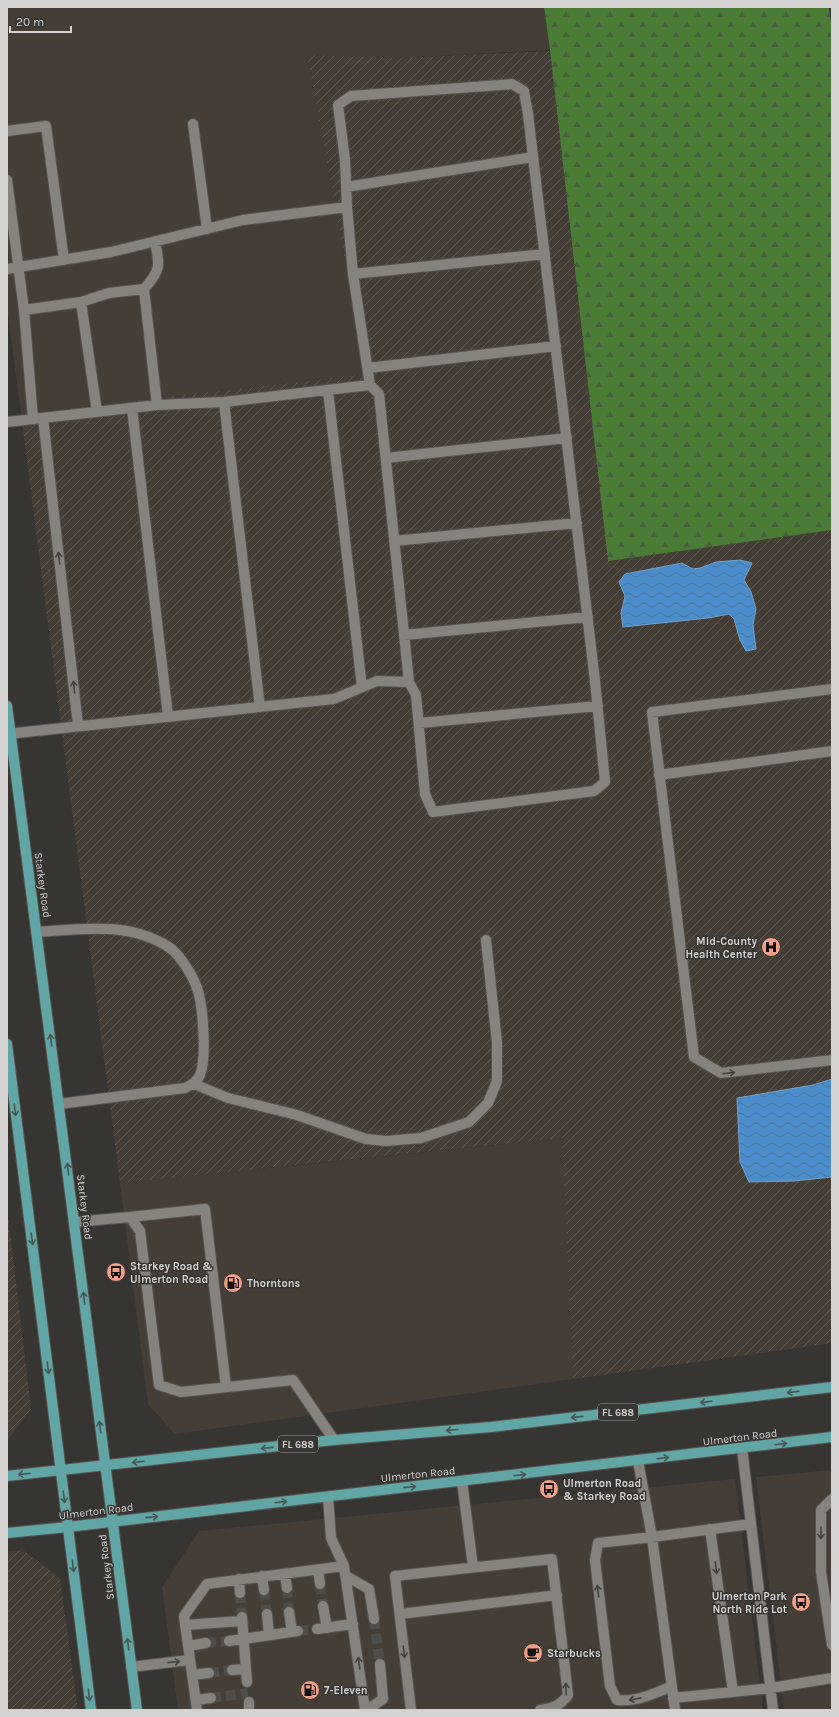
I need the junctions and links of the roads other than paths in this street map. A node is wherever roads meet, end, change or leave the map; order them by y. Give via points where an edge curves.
1 (193, 124) dead end
2 (7, 131) edge
3 (533, 157) junction
4 (7, 180) edge
5 (346, 187) junction
6 (347, 207) junction
7 (207, 229) junction
8 (155, 242) junction
9 (545, 254) junction
10 (64, 260) junction
11 (18, 268) junction
12 (7, 269) edge
13 (354, 274) junction
14 (144, 289) junction
15 (82, 302) junction
16 (24, 310) junction
17 (556, 346) junction
18 (368, 368) junction
19 (370, 385) junction
20 (328, 391) junction
21 (224, 402) junction
22 (157, 405) junction
23 (132, 408) junction
24 (97, 412) junction
25 (43, 418) junction
26 (32, 419) junction
27 (7, 422) edge
28 (567, 438) junction
29 (386, 458) junction
30 (577, 522) junction
31 (394, 540) junction
32 (588, 617) junction
33 (404, 635) junction
34 (409, 682) junction
35 (362, 687) junction
36 (832, 689) edge
37 (7, 706) edge
38 (598, 706) junction
39 (260, 707) junction
40 (168, 716) junction
41 (418, 723) junction
42 (78, 725) junction
43 (9, 734) edge
44 (832, 750) edge
45 (660, 775) junction
46 (37, 932) junction
47 (486, 940) dead end
48 (7, 1044) edge
49 (832, 1060) edge
50 (194, 1084) junction
51 (60, 1104) junction
52 (130, 1217) junction
53 (75, 1222) junction
54 (226, 1387) junction
55 (832, 1387) edge
56 (832, 1438) edge
57 (334, 1440) junction
58 (742, 1448) junction
59 (638, 1461) junction
60 (105, 1466) junction
61 (61, 1471) junction
62 (7, 1476) edge
63 (462, 1482) junction
64 (328, 1497) junction
65 (832, 1499) edge
66 (113, 1521) junction
67 (751, 1524) junction
68 (68, 1527) junction
69 (710, 1530) junction
70 (7, 1533) edge
71 (652, 1537) junction
72 (473, 1567) junction
73 (318, 1570) junction
74 (345, 1571) junction
75 (285, 1574) junction
76 (262, 1576) junction
77 (239, 1579) junction
78 (320, 1584) tunnel mouth
79 (286, 1588) tunnel mouth
80 (264, 1590) tunnel mouth
81 (240, 1593) tunnel mouth
82 (557, 1595) junction
83 (323, 1606) tunnel mouth
84 (289, 1612) tunnel mouth
85 (267, 1614) tunnel mouth
86 (400, 1614) junction
87 (374, 1619) tunnel mouth
88 (353, 1624) junction
89 (185, 1625) junction
90 (270, 1635) junction
91 (244, 1638) junction
92 (229, 1641) tunnel mouth
93 (206, 1643) tunnel mouth
94 (832, 1645) edge
95 (188, 1646) junction
96 (189, 1660) junction
97 (380, 1664) tunnel mouth
98 (131, 1666) junction
99 (246, 1669) junction
100 (232, 1670) tunnel mouth
101 (209, 1672) tunnel mouth
102 (192, 1675) junction
103 (832, 1678) edge
104 (247, 1682) dead end
105 (672, 1686) junction
106 (771, 1688) junction
107 (733, 1692) junction
108 (211, 1698) tunnel mouth
109 (673, 1698) junction
110 (196, 1700) junction
111 (90, 1710) edge
112 (137, 1710) edge
113 (197, 1710) edge
114 (366, 1710) edge
115 (411, 1710) edge
116 (540, 1710) edge
117 (675, 1710) edge
118 (773, 1710) edge

1 - 7 street
2 - 10 street via 46,126
3 - 5 street
3 - 5 street via 524,91 512,84 351,96 338,105
3 - 9 street
4 - 11 street
5 - 6 street
6 - 7 street via 243,220
6 - 13 street
7 - 8 street
8 - 10 street
8 - 14 street via 159,262 156,276
9 - 13 street
9 - 17 street
10 - 11 street
11 - 12 street
11 - 16 street
13 - 18 street
14 - 15 street via 109,293
14 - 22 street
15 - 16 street
15 - 24 street
16 - 26 street
17 - 18 street
17 - 28 street
18 - 19 street
19 - 20 street
19 - 29 street via 379,394
20 - 21 street
20 - 35 street
21 - 22 street
21 - 39 street
22 - 23 street
23 - 24 street
23 - 40 street
24 - 25 street
25 - 26 street
42 -> 25 street
26 - 27 street
28 - 29 street
28 - 30 street
29 - 31 street
30 - 31 street
30 - 32 street
31 - 33 street
32 - 33 street
32 - 38 street
33 - 34 street
34 - 35 street via 377,681
34 - 41 street via 416,695
35 - 39 street via 334,699
36 - 45 street via 652,712
37 - 43 main road, Starkey Road
38 - 41 street
38 - 41 street via 605,782 594,790 432,812 425,794
39 - 40 street
40 - 42 street
42 - 43 street
43 - 46 main road, Starkey Road
44 - 45 street
45 -> 49 street via 694,1058 721,1074
46 - 50 street via 108,928 144,934 171,948 186,966 197,988 204,1058 200,1074
51 -> 46 main road, Starkey Road
47 - 50 street via 497,1042 497,1081 488,1103 469,1122 421,1138 386,1141 366,1139 297,1115 228,1098
48 -> 61 main road
50 - 51 street via 185,1088
53 -> 51 main road, Starkey Road
52 - 53 street
52 - 54 street via 140,1231 158,1385 181,1392
52 - 54 street via 205,1209
60 -> 53 main road, Starkey Road
54 - 57 street via 292,1380
55 -> 57 main road, FL 688 via 491,1427
58 -> 56 main road, Ulmerton Road
57 -> 60 main road, FL 688
59 -> 58 main road, Ulmerton Road
58 - 67 street
63 -> 59 main road, Ulmerton Road
59 - 71 street
60 - 61 main road, FL 688
60 - 66 main road, Starkey Road
61 -> 62 main road, FL 688
61 -> 68 main road
64 -> 63 main road, Ulmerton Road
63 - 72 street
66 -> 64 main road, Ulmerton Road
64 - 74 street via 331,1538
65 -> 94 street via 821,1510 821,1572
66 - 68 main road, Ulmerton Road
98 -> 66 main road, Starkey Road
67 - 69 street
67 - 106 street
68 - 70 main road, Ulmerton Road
68 -> 111 main road
69 - 71 street
69 -> 107 street
71 - 105 street
105 -> 71 street via 651,1696 626,1701 616,1700 610,1686 595,1560 598,1543
72 - 82 street via 552,1559
72 - 86 street via 395,1576
73 - 74 street
73 - 75 street
73 - 78 street
74 - 87 street via 369,1589
74 - 88 street
75 - 76 street
75 - 79 street
76 - 77 street
76 - 80 street
77 - 81 street
77 - 89 street via 207,1584 184,1616
82 - 86 street
116 -> 82 street via 553,1708 562,1703 568,1695
83 - 88 street via 322,1628
84 - 90 street via 295,1632
85 - 90 street
86 -> 115 street
114 -> 88 street
89 - 91 street via 242,1619
89 - 95 street
90 - 91 street
91 - 92 street
91 - 99 street
93 - 95 street
95 - 96 street
98 -> 96 street
96 - 102 street
97 - 114 street via 383,1698
98 - 112 main road, Starkey Road
99 - 100 street
99 - 104 street
101 - 102 street
102 - 110 street
103 - 106 street
105 - 109 street
106 - 107 street
106 - 118 street
107 - 109 street
108 - 110 street
109 - 117 street
110 - 113 street

